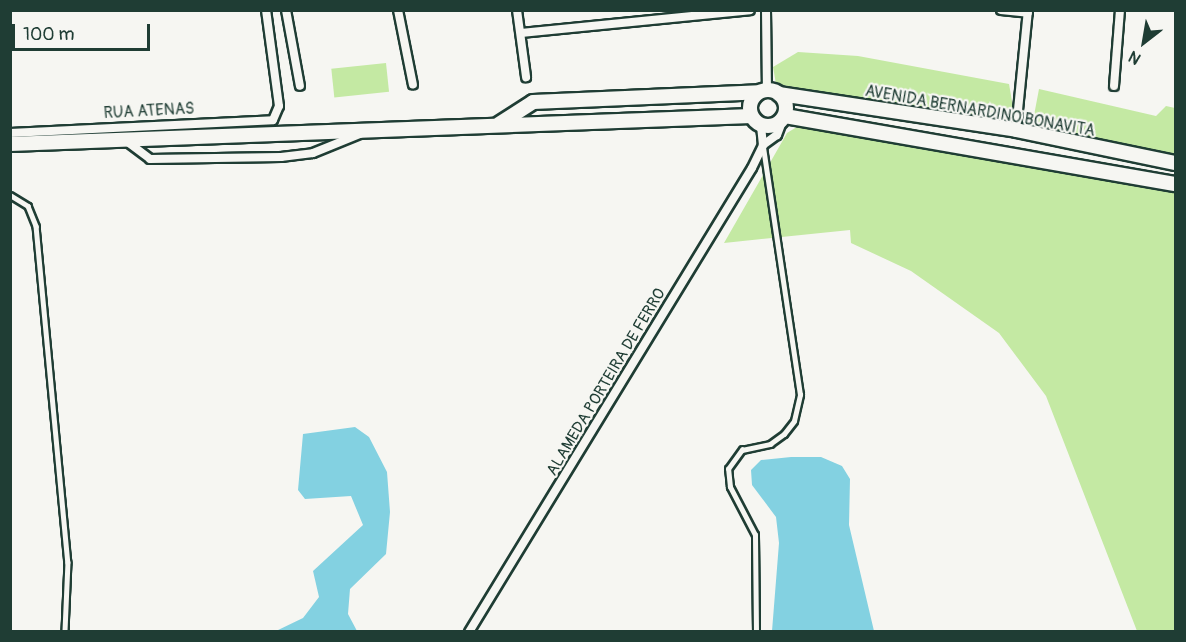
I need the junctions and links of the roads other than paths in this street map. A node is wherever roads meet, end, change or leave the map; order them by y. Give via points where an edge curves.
1 (266, 10) edge
2 (286, 10) edge
3 (398, 10) edge
4 (517, 10) edge
5 (766, 10) edge
6 (1001, 10) edge
7 (1120, 10) edge
8 (750, 12) edge
9 (1028, 12) edge
10 (521, 33) junction
11 (526, 77) dead end
12 (413, 85) dead end
13 (300, 86) dead end
14 (1114, 86) dead end
15 (768, 92) junction
16 (652, 95) junction
17 (784, 118) junction
18 (653, 121) junction
19 (756, 121) junction
20 (499, 124) junction
21 (368, 130) junction
22 (1016, 130) junction
23 (10, 133) edge
24 (125, 140) junction
25 (10, 144) edge
26 (763, 145) junction
27 (1176, 163) edge
28 (1176, 184) edge
29 (10, 195) edge
30 (65, 632) edge
31 (470, 632) edge
32 (756, 632) edge

1 - 23 street, RUA ATENAS via 279,106 273,120
2 - 13 street
3 - 12 street
4 - 10 street
5 - 15 street
6 - 9 street
7 - 14 street
8 - 10 street
9 - 22 street
10 - 11 street
15 - 16 main road, AVENIDA BERNARDINO BONAVITA
15 - 17 main road
15 - 19 main road via 750,102
15 - 22 main road, AVENIDA BERNARDINO BONAVITA
16 - 18 main road
16 - 20 main road, AVENIDA BERNARDINO BONAVITA via 533,102
17 - 19 main road
17 - 26 street, ALAMEDA PORTEIRA DE FERRO via 777,135
17 - 28 main road
18 - 19 main road
18 - 20 main road
19 - 26 street
20 - 21 main road
21 - 24 main road
21 - 24 street via 313,153 281,157 150,159
22 - 27 main road, AVENIDA BERNARDINO BONAVITA
24 - 25 main road
26 - 31 street, ALAMEDA PORTEIRA DE FERRO
26 - 32 lane via 800,395 794,421 784,434 770,444 742,450 728,469 730,487 755,535
29 - 30 lane via 28,206 36,226 68,562

